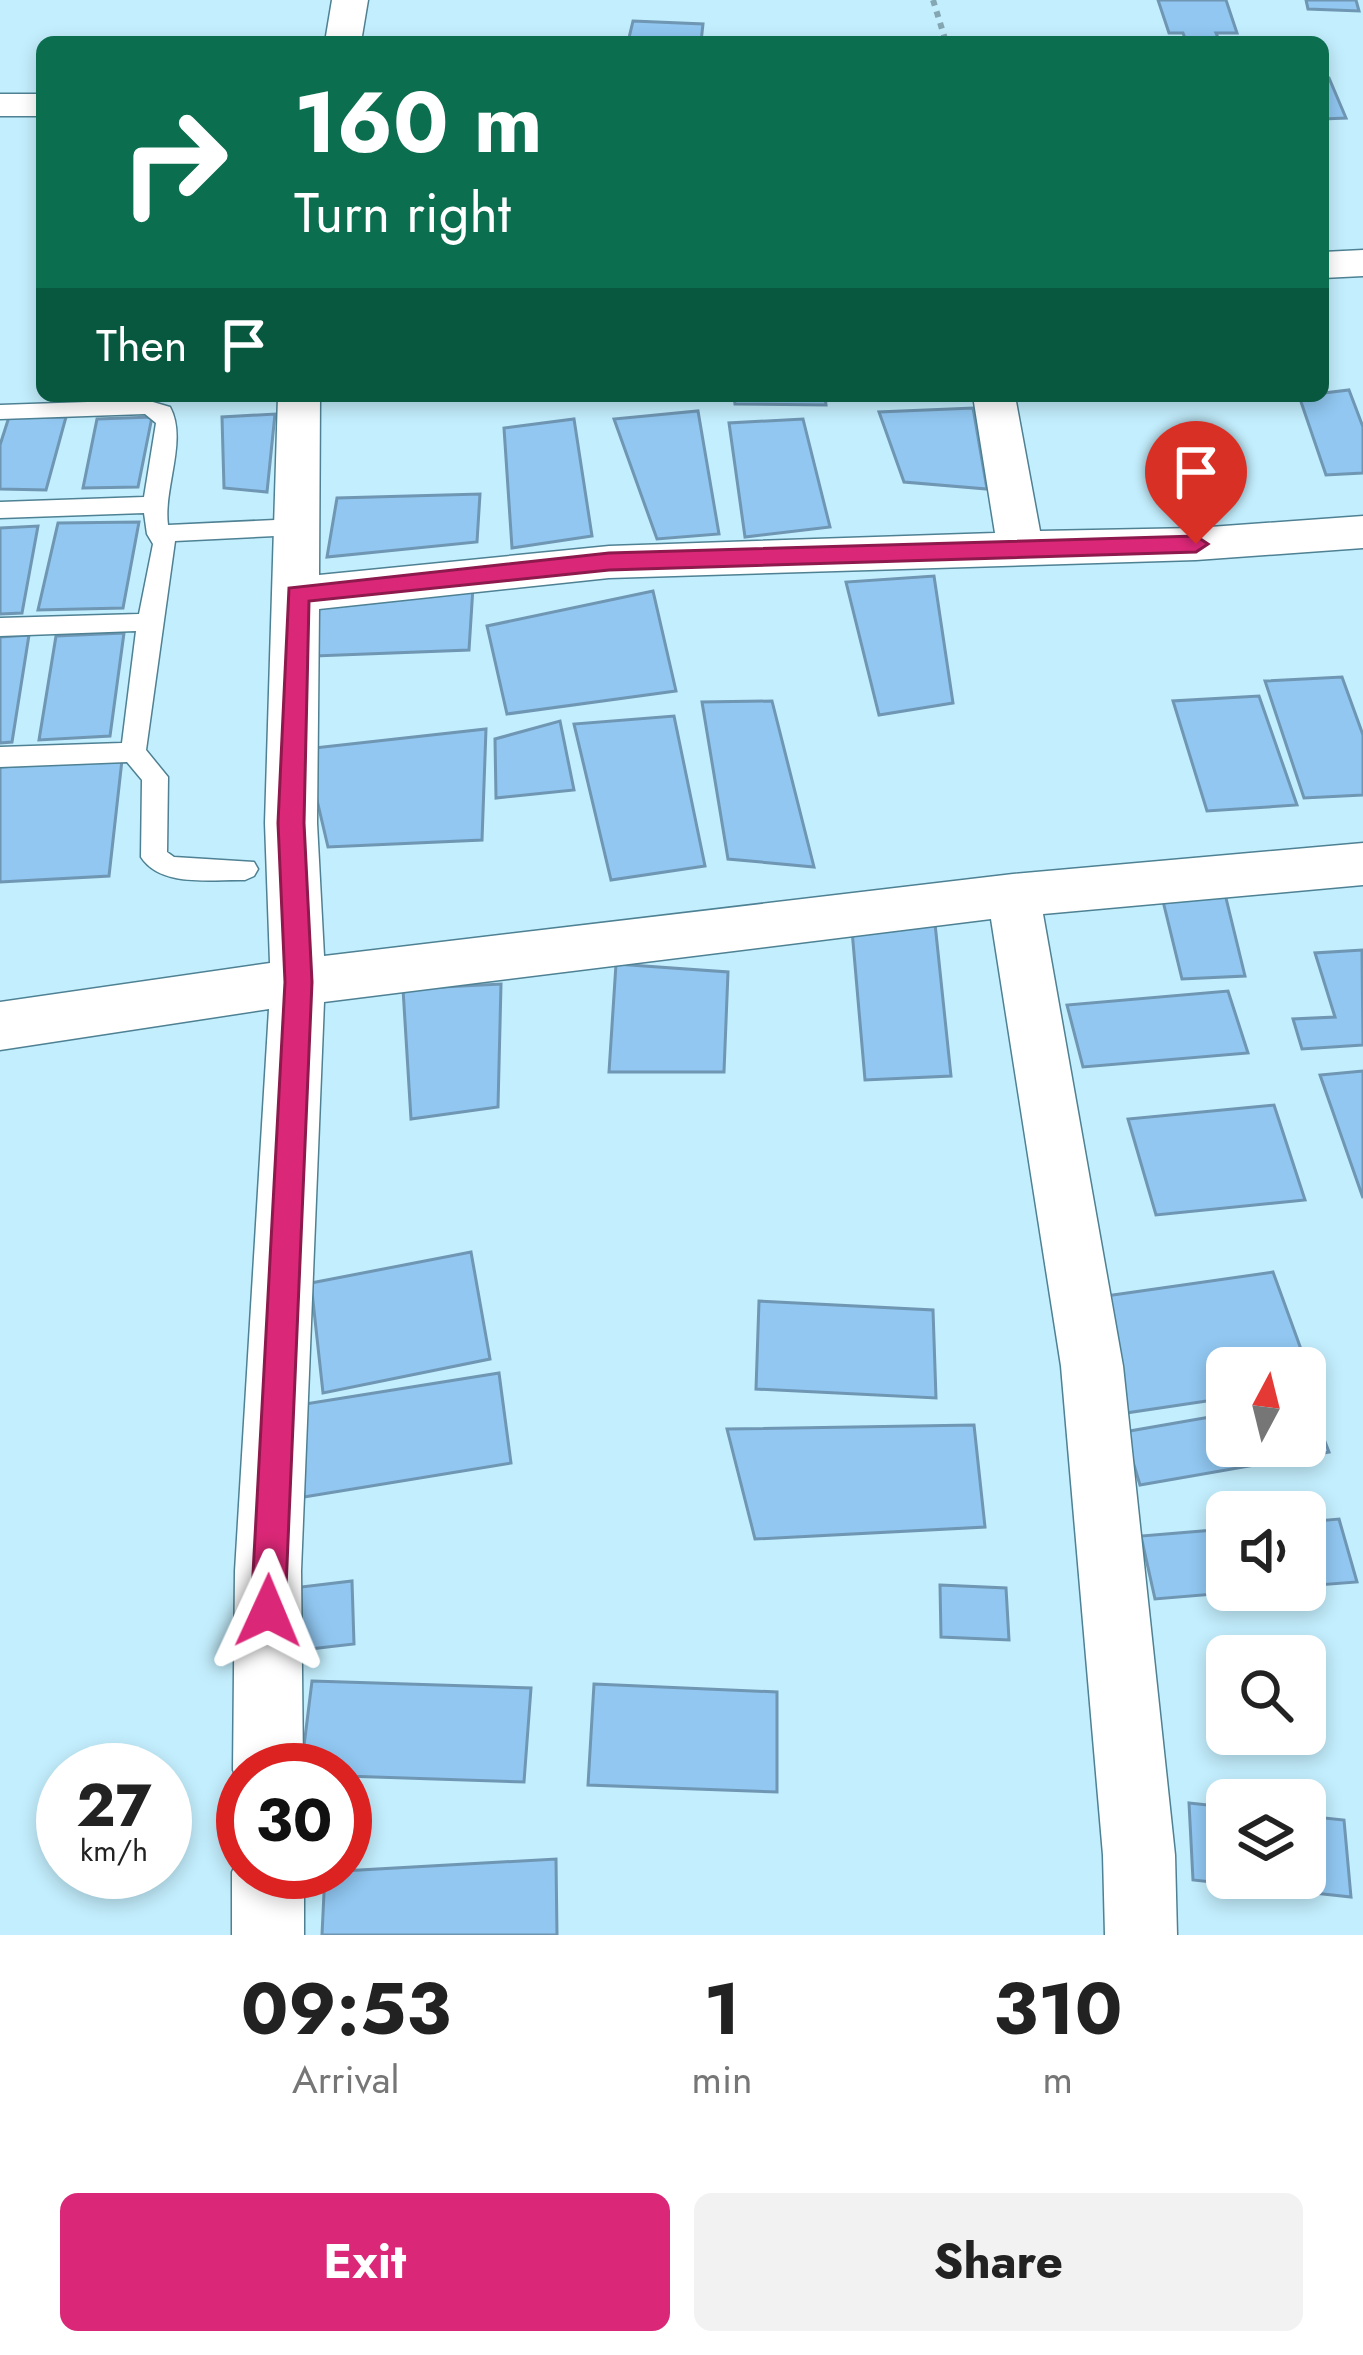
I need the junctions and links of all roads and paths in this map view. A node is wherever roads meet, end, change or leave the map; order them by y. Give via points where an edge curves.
1 (350, 0) edge
2 (933, 0) edge
3 (345, 36) edge
4 (944, 36) edge
5 (0, 105) edge
6 (36, 106) edge
7 (1363, 263) edge
8 (1329, 265) edge
9 (299, 402) edge
10 (995, 402) edge
11 (0, 412) edge
12 (154, 505) junction
13 (0, 510) edge
14 (296, 527) junction
15 (1363, 532) edge
16 (158, 534) junction
17 (1019, 548) junction
18 (298, 594) junction
19 (149, 622) junction
20 (0, 627) edge
21 (134, 752) junction
22 (0, 757) edge
23 (1363, 864) edge
24 (245, 869) dead end
25 (1012, 895) junction
26 (298, 982) junction
27 (0, 1026) edge
28 (268, 1743) edge
29 (268, 1899) edge
30 (268, 1935) edge
31 (1141, 1935) edge

1 - 3 street
2 - 4 path
5 - 6 street
7 - 8 street
9 - 14 street
10 - 17 street
11 - 12 lane via 162,412
12 - 13 lane
12 - 16 lane
14 - 16 lane
14 - 18 street
15 - 17 street
16 - 19 lane via 165,543
17 - 18 street via 609,562
18 - 26 street via 291,823
19 - 20 lane
19 - 21 lane
21 - 22 lane
21 - 24 lane via 155,776 154,857 170,867
23 - 25 street
25 - 26 street
25 - 31 street via 1092,1366
26 - 27 street
26 - 28 street via 268,1571
29 - 30 street

